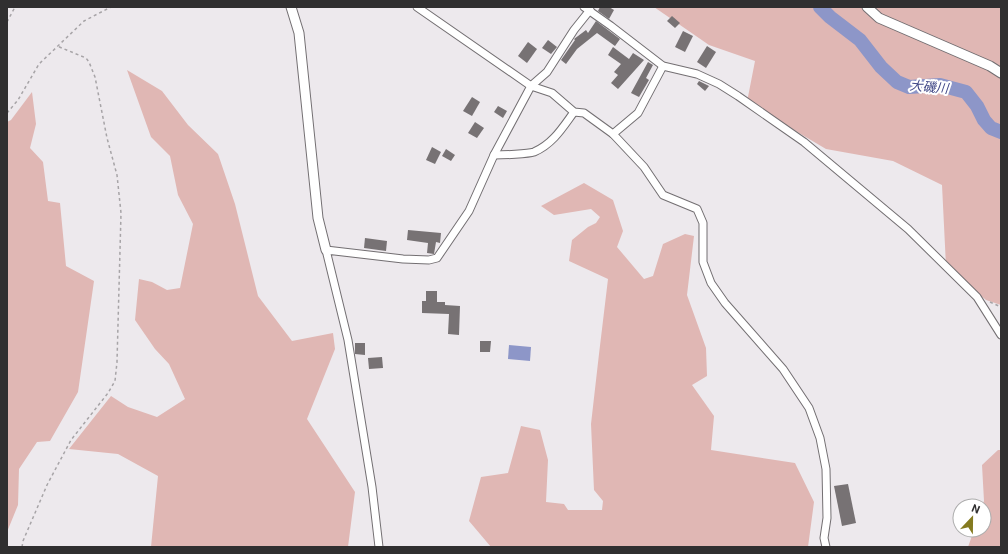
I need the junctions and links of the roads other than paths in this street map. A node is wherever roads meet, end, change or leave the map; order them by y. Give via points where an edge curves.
1 (291, 7) edge
2 (417, 7) edge
3 (867, 7) edge
4 (587, 9) edge
5 (663, 66) junction
6 (1001, 73) edge
7 (531, 86) junction
8 (574, 112) junction
9 (613, 134) junction
10 (494, 155) junction
11 (326, 250) junction
12 (1001, 335) edge
13 (379, 547) edge
14 (826, 547) edge

1 - 11 street via 299,33 318,218
2 - 7 street
3 - 6 street via 879,18
4 - 5 street
4 - 7 street via 547,72
5 - 9 street via 638,113
5 - 12 street via 697,74 719,84 804,142 908,229 977,297
7 - 8 street via 552,93
7 - 10 street
8 - 9 street via 584,113
8 - 10 street via 549,144 533,152
9 - 14 street via 644,167 663,194 697,209 703,223 703,262 711,283 782,369 808,408 820,438 826,469
10 - 11 street via 469,211 437,258 403,259
11 - 13 street via 348,340 371,480

